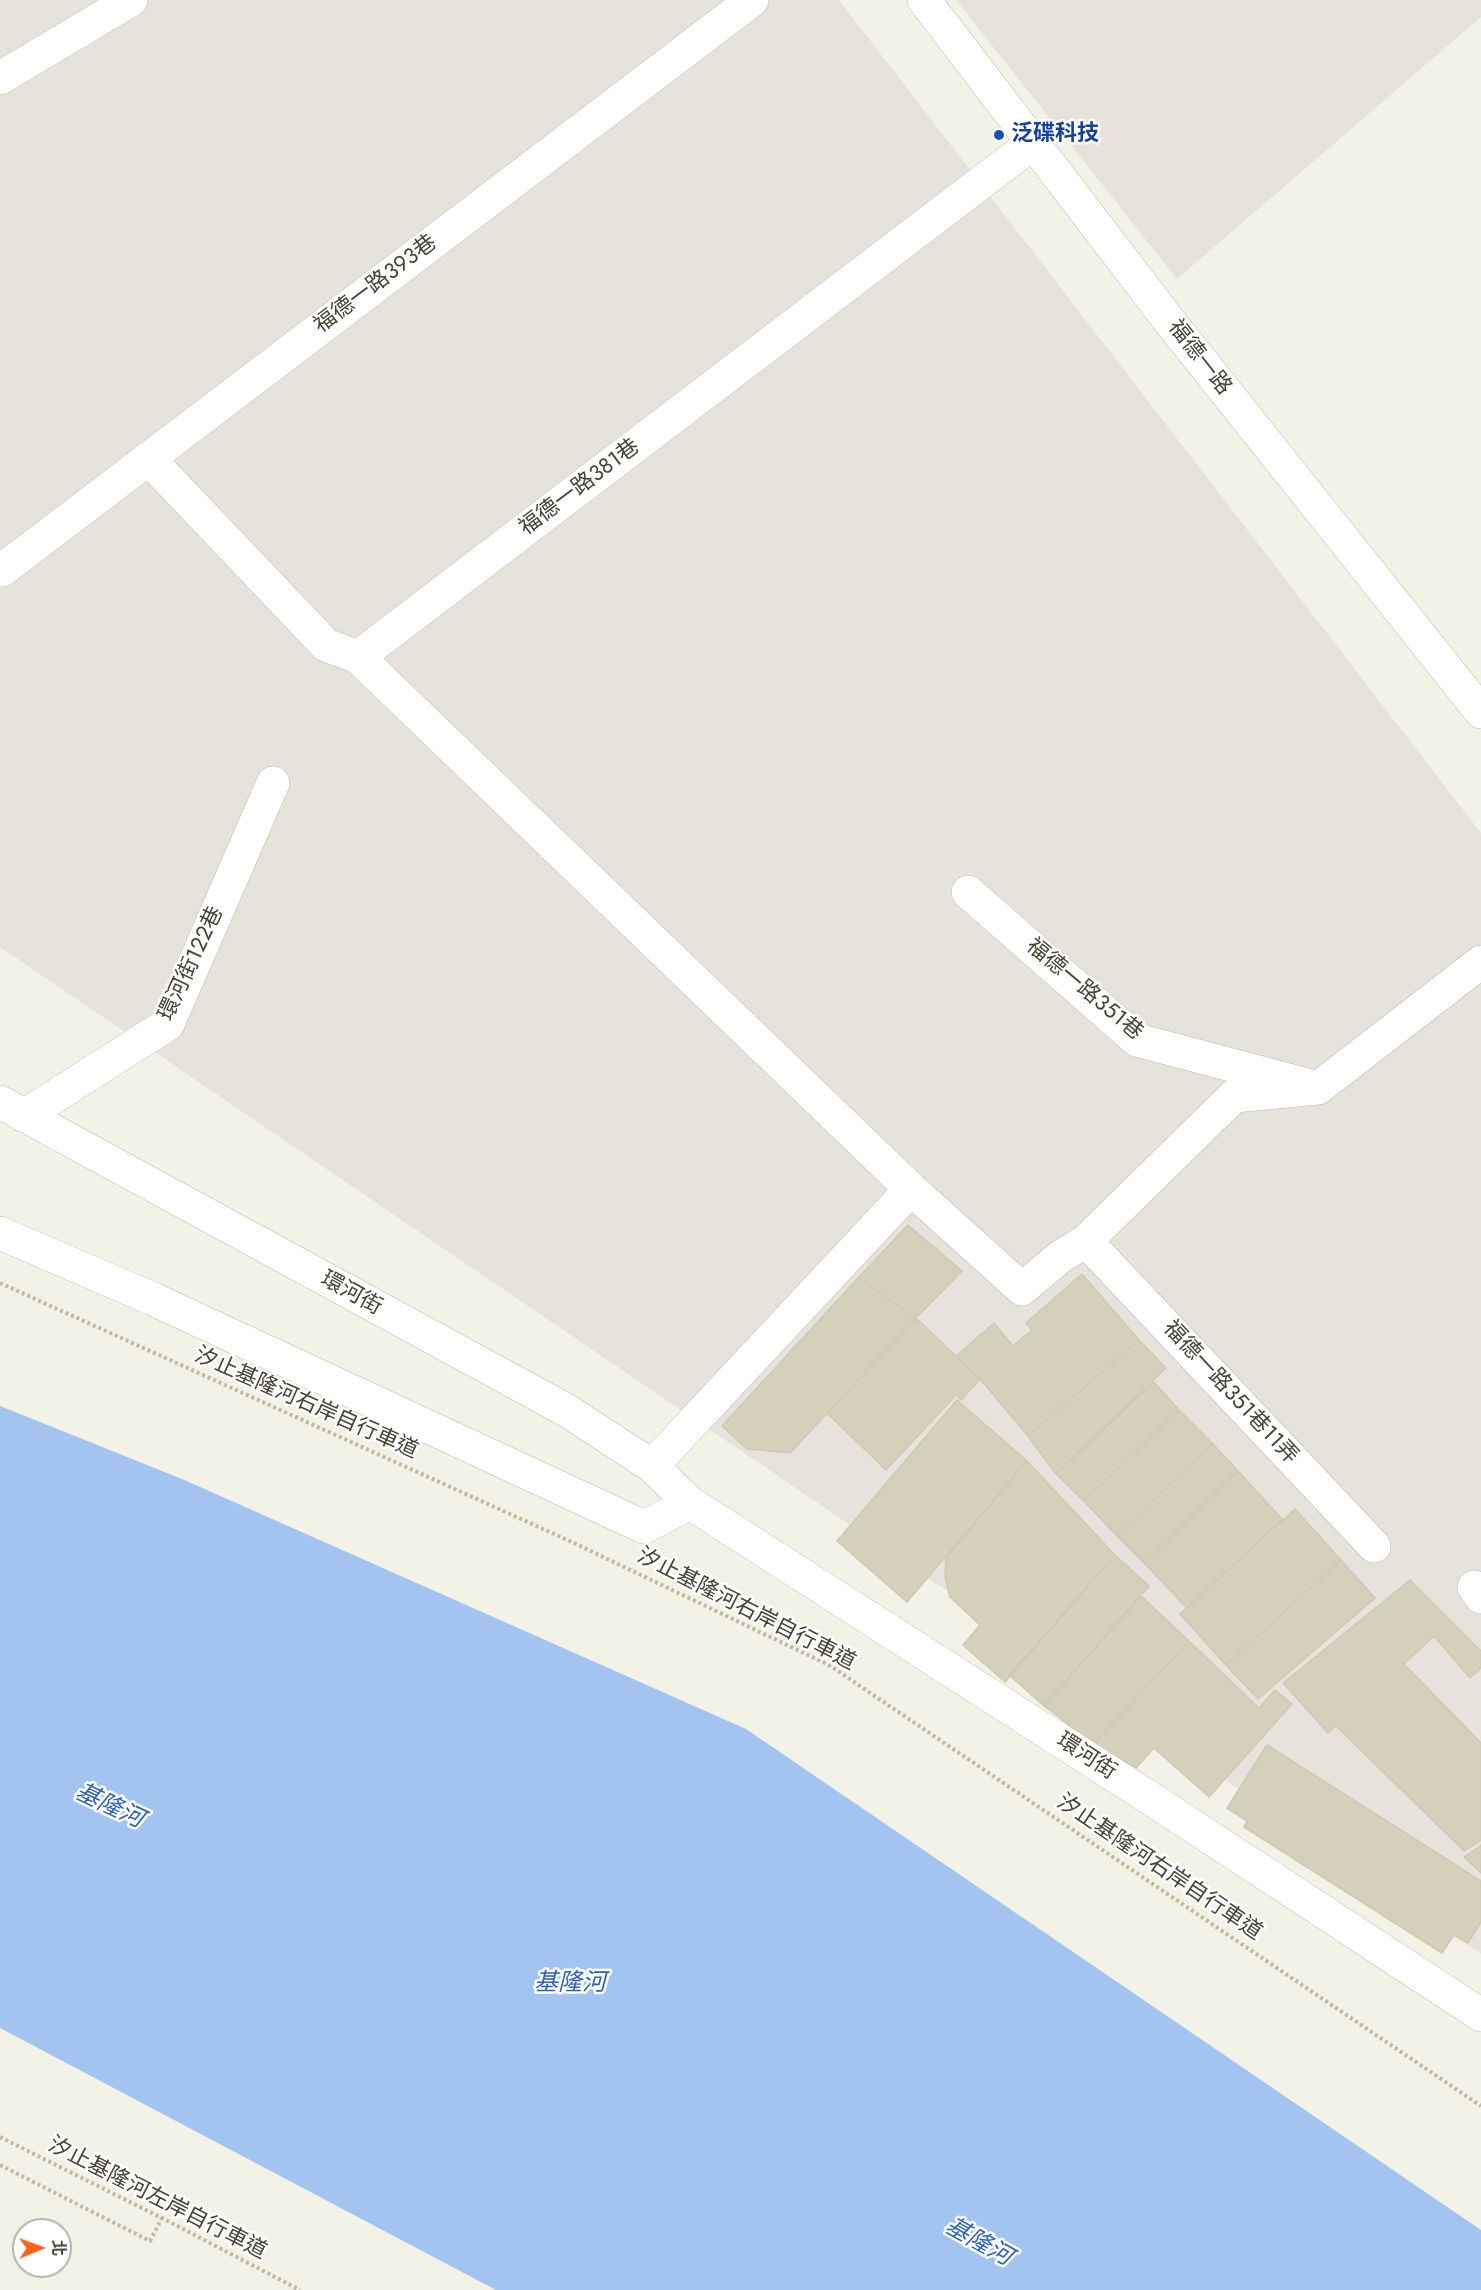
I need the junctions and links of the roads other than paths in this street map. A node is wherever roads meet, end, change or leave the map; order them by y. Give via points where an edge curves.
1 (131, 0) edge
2 (752, 0) edge
3 (924, 0) edge
4 (0, 78) edge
5 (1034, 142) junction
6 (148, 458) junction
7 (2, 570) edge
8 (358, 657) junction
9 (1481, 712) edge
10 (273, 783) dead end
11 (968, 892) dead end
12 (1481, 962) edge
13 (1318, 1088) junction
14 (12, 1109) edge
15 (911, 1189) junction
16 (0, 1233) edge
17 (1086, 1241) junction
18 (652, 1467) junction
19 (690, 1503) junction
20 (1374, 1546) dead end
21 (1481, 2015) edge

1 - 4 street
2 - 6 street, 福德一路393巷
3 - 5 street, 福德一路
5 - 8 street, 福德一路381巷
5 - 9 street, 福德一路 via 1167,318
6 - 7 street, 福德一路393巷
6 - 8 street via 326,645
8 - 15 street
10 - 14 street, 環河街122巷 via 168,1024
11 - 13 street, 福德一路351巷 via 1137,1040
12 - 13 street
13 - 17 street via 1234,1096
14 - 18 street, 環河街 via 566,1410
15 - 17 street via 1022,1289
15 - 18 street
16 - 19 street via 153,1299 644,1527
17 - 20 street, 福德一路351巷11弄
18 - 19 street, 環河街
19 - 21 street, 環河街

